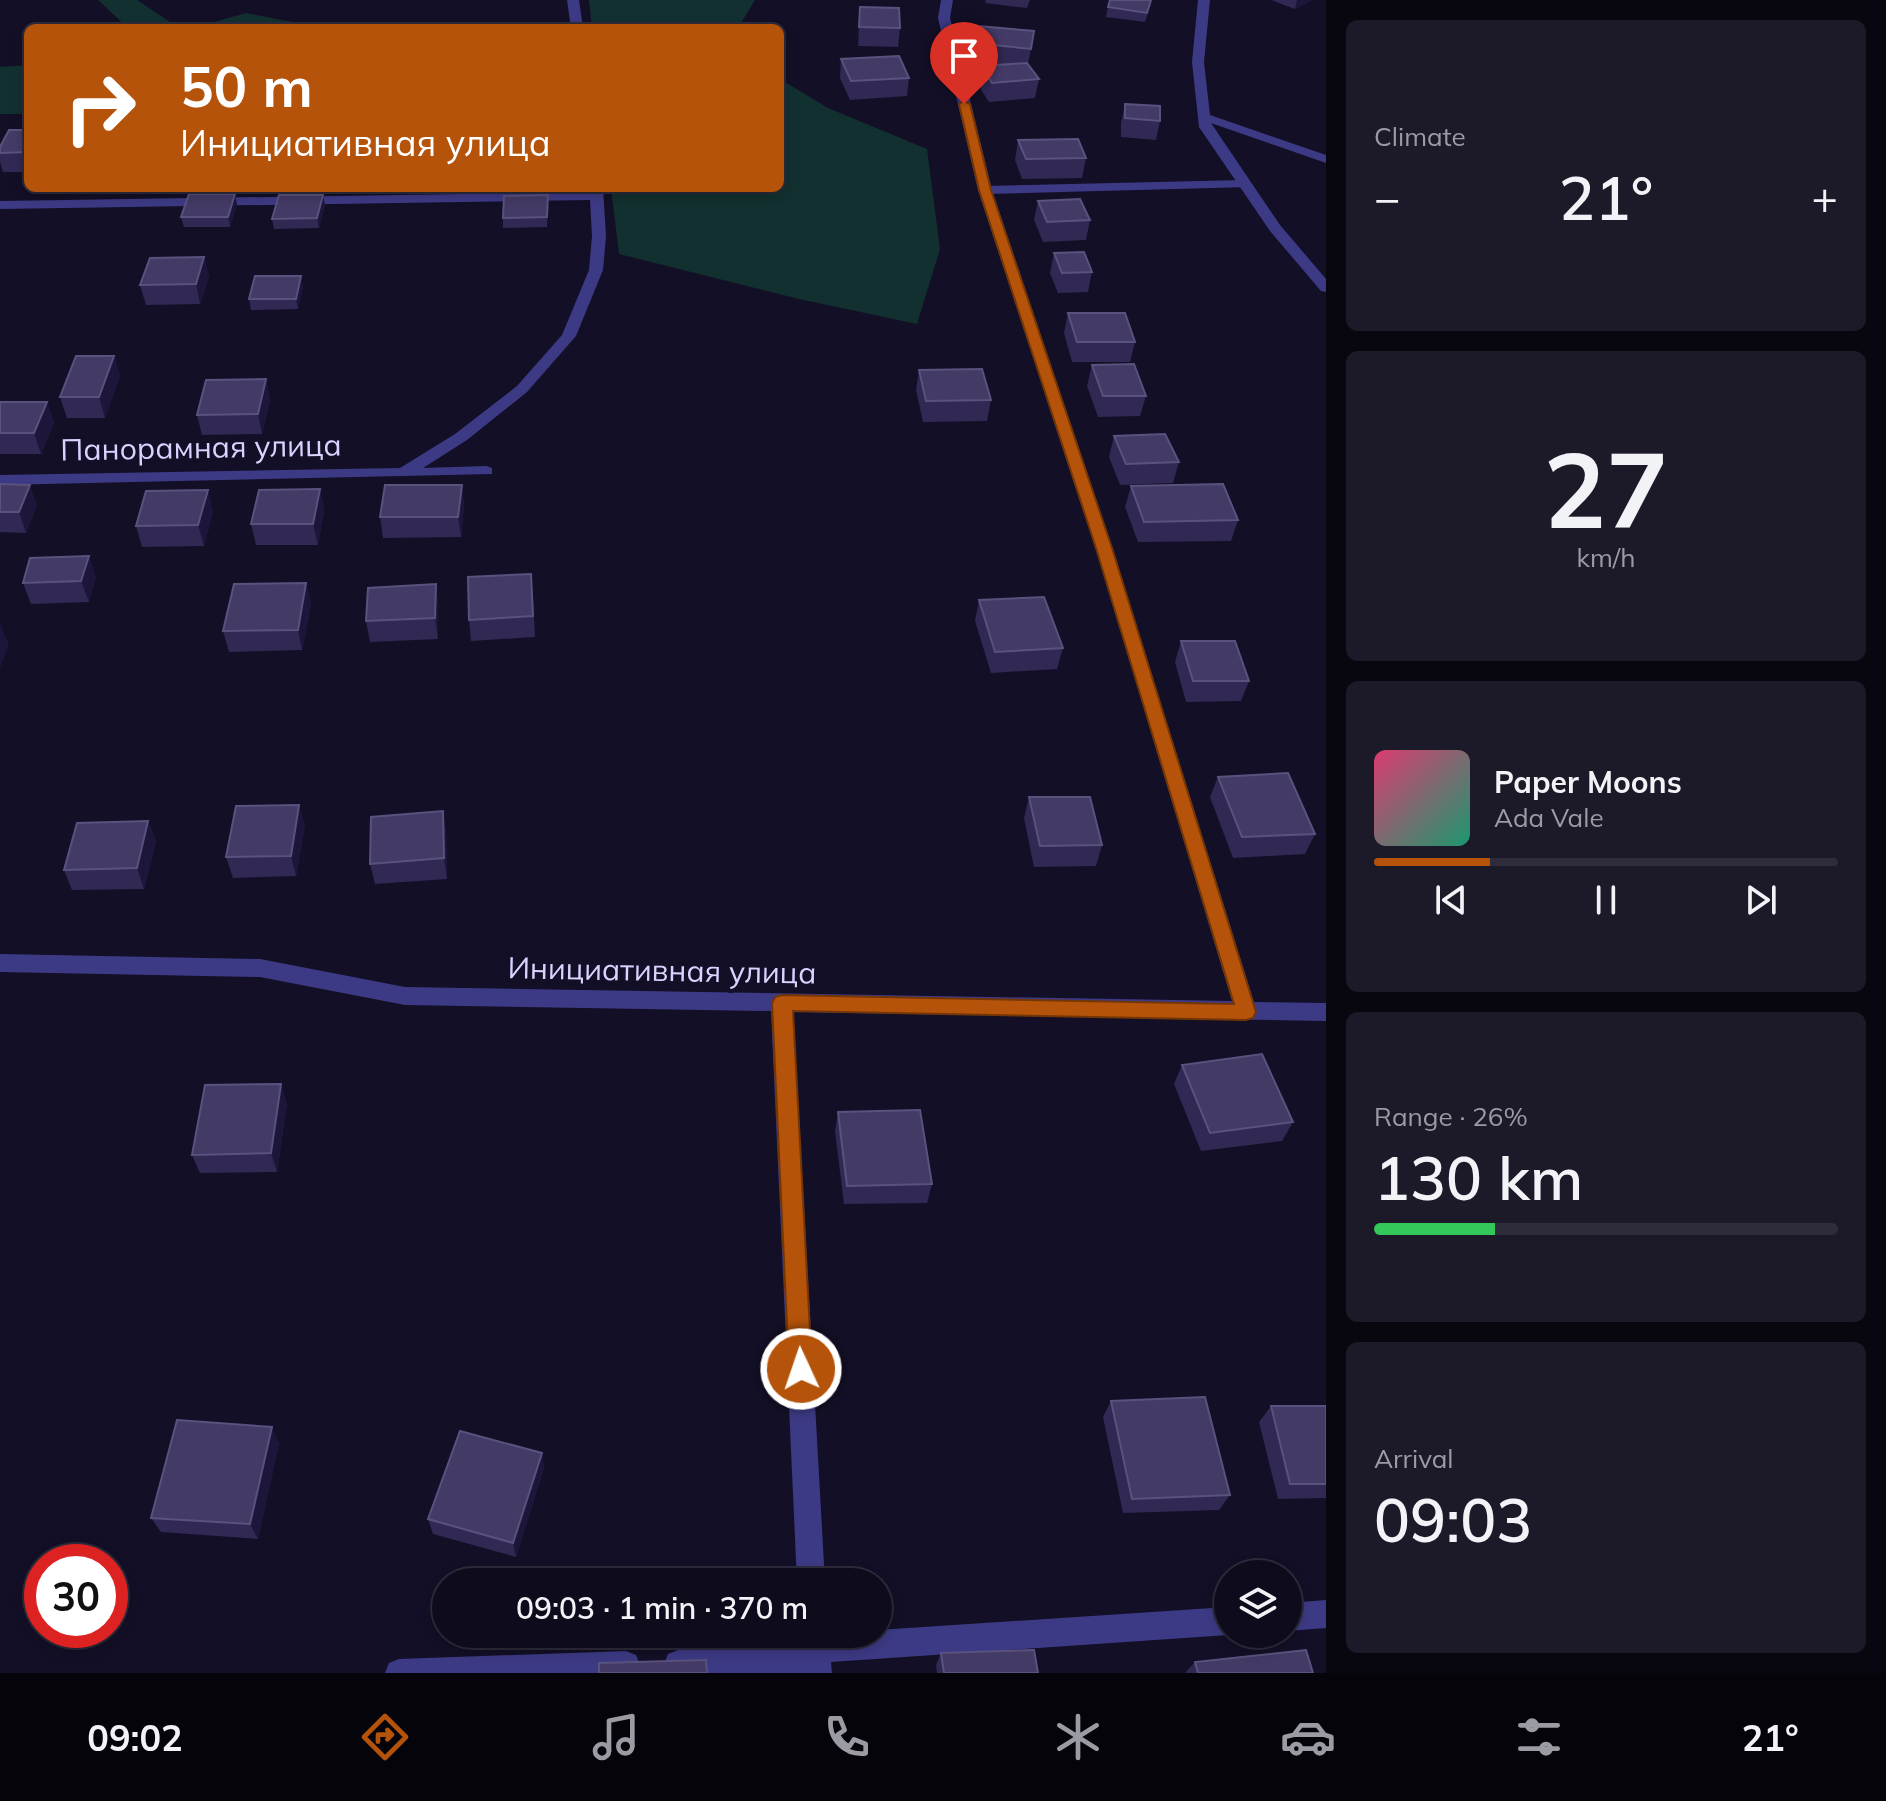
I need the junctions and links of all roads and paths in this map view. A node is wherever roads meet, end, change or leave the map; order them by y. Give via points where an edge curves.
1 (573, 0) edge
2 (947, 0) edge
3 (1204, 0) edge
4 (576, 24) edge
5 (1204, 117) junction
6 (1326, 159) edge
7 (1244, 184) junction
8 (985, 190) junction
9 (596, 192) edge
10 (0, 205) edge
11 (1326, 288) edge
12 (486, 471) dead end
13 (403, 473) junction
14 (0, 480) edge
15 (0, 963) edge
16 (782, 1003) junction
17 (1246, 1012) junction
18 (1326, 1012) edge
19 (810, 1568) edge
20 (1326, 1614) edge
21 (1302, 1616) edge
22 (1214, 1622) edge
23 (815, 1652) edge
24 (399, 1673) edge

1 - 4 street
2 - 8 street via 944,18
3 - 5 street via 1198,62
5 - 6 street
5 - 7 street via 1205,127
7 - 8 street
7 - 11 street
8 - 17 street via 1104,548
9 - 10 street
9 - 13 street via 596,270 569,336 522,389 461,437
12 - 13 street, Панорамная улица
13 - 14 street, Панорамная улица
15 - 16 street, Инициативная улица via 260,968 405,996
16 - 17 street, Инициативная улица
16 - 19 street
17 - 18 street, Инициативная улица
20 - 21 street
22 - 23 street
23 - 24 street via 815,1659

